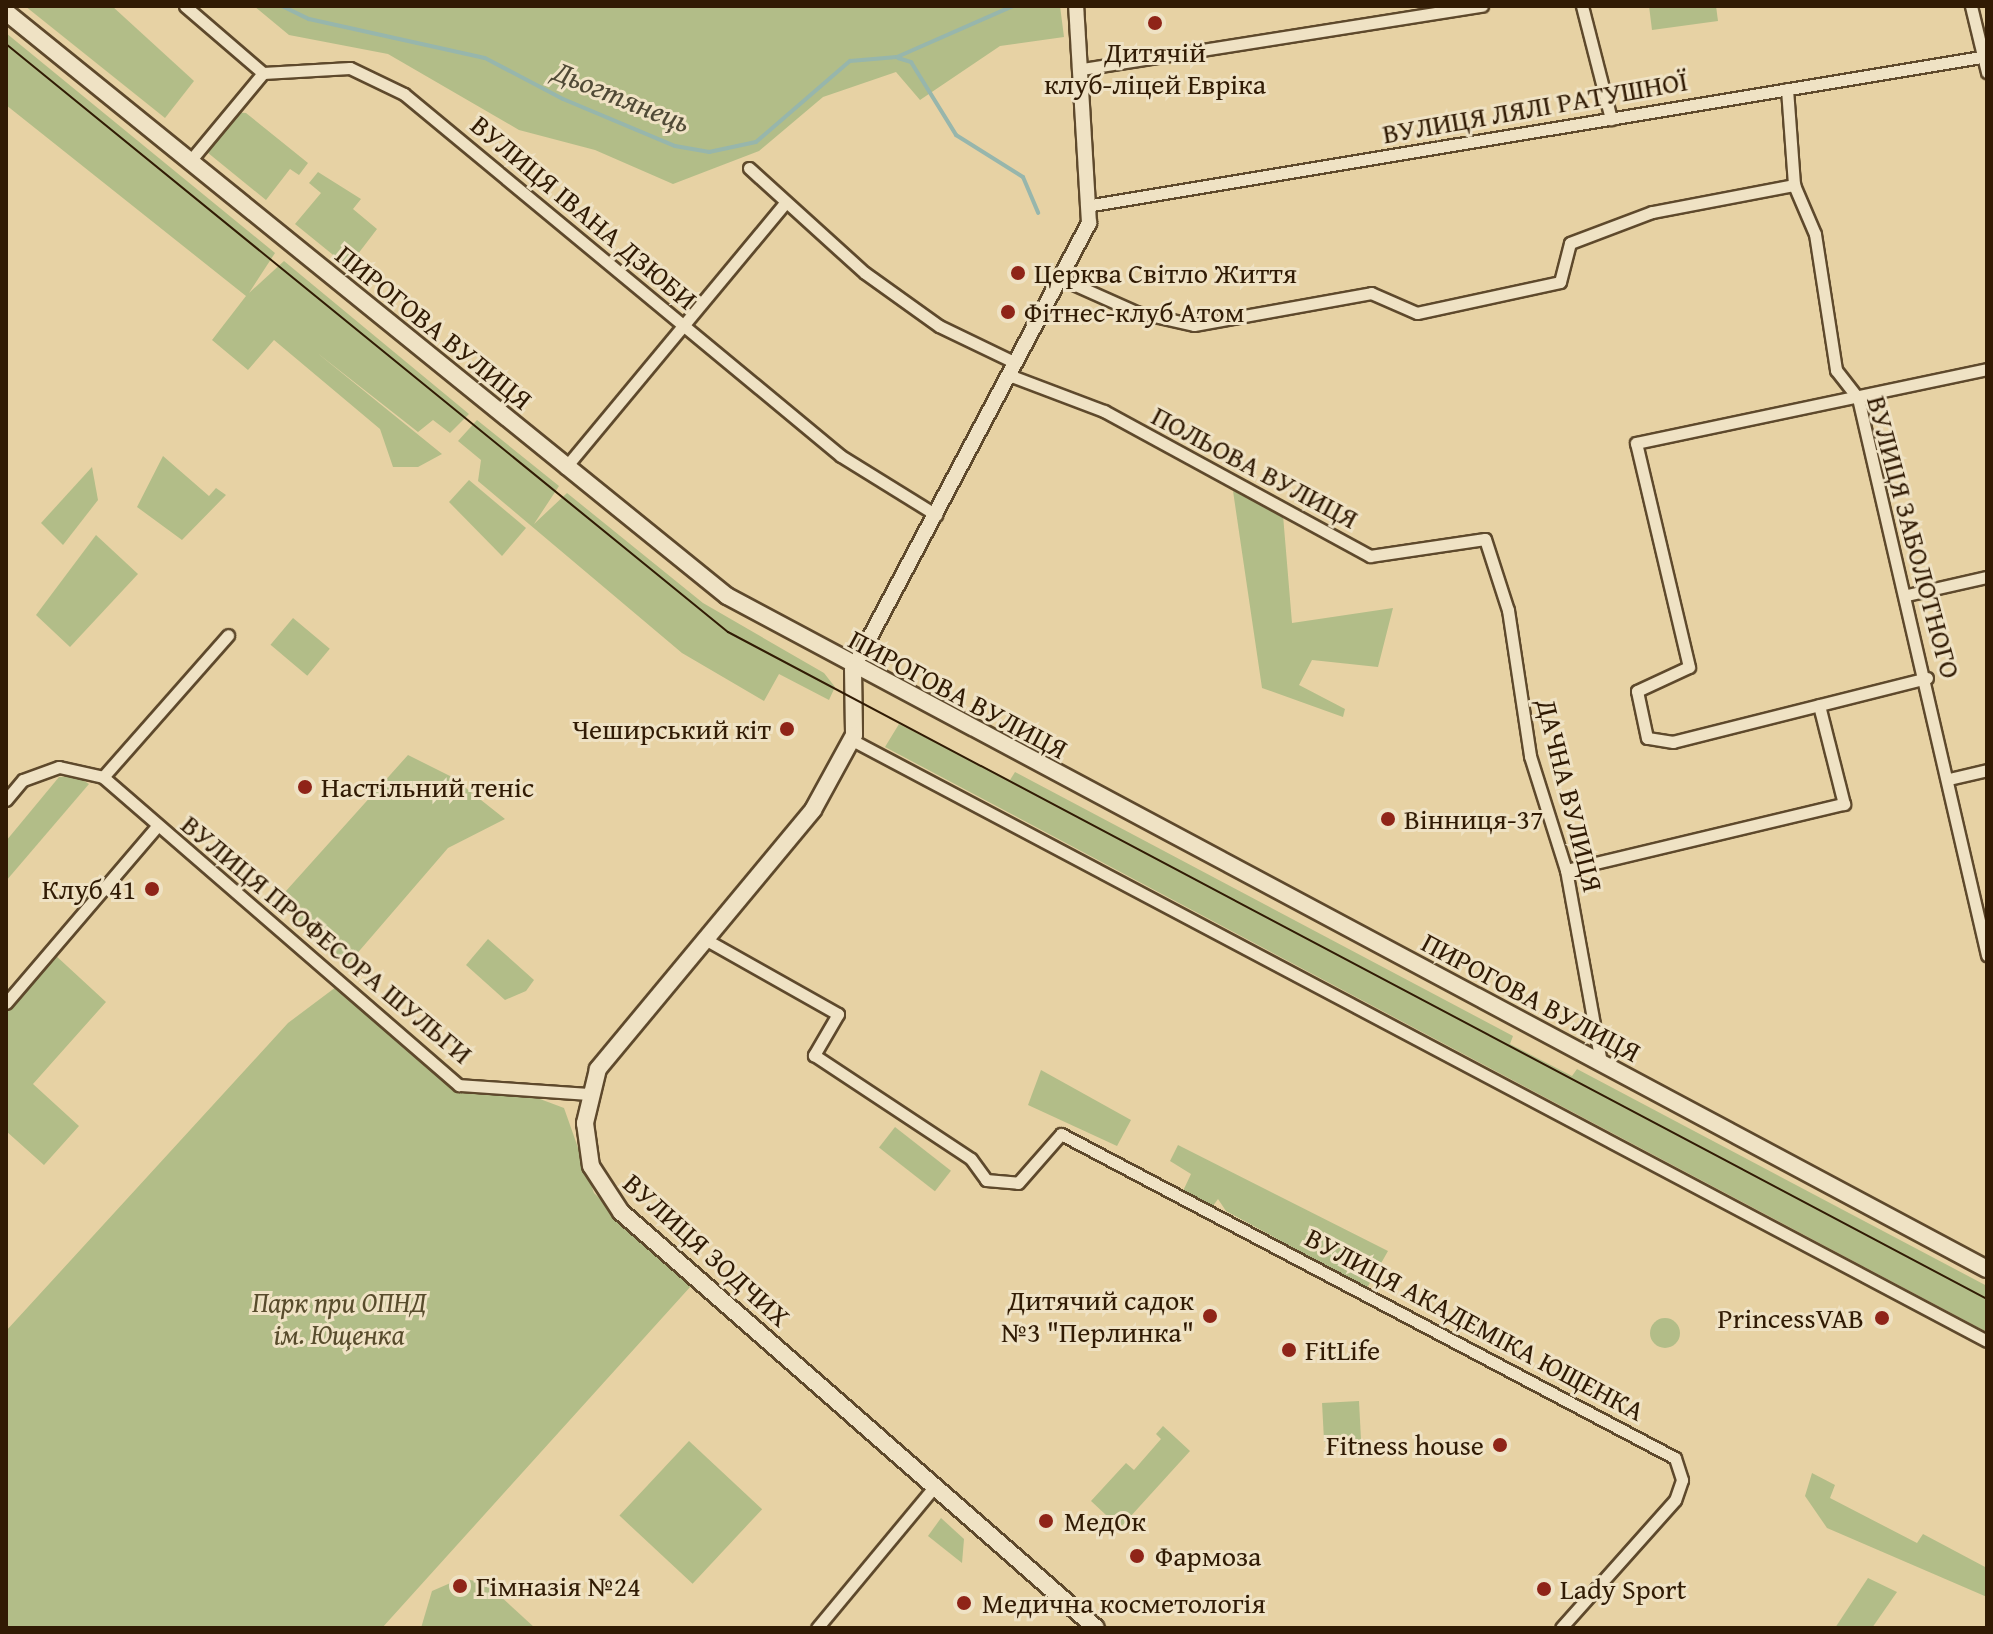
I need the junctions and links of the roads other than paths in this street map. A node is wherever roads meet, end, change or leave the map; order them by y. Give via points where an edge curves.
1 (185, 6) edge
2 (1076, 6) edge
3 (1482, 6) edge
4 (1582, 6) edge
5 (1971, 6) edge
6 (6, 12) edge
7 (1986, 57) edge
8 (1082, 69) junction
9 (1987, 72) edge
10 (263, 73) junction
11 (1787, 89) junction
12 (1611, 119) junction
13 (190, 161) junction
14 (749, 168) dead end
15 (1794, 185) junction
16 (783, 205) junction
17 (1092, 205) junction
18 (1062, 279) junction
19 (680, 324) junction
20 (1012, 369) junction
21 (1987, 369) edge
22 (1858, 398) junction
23 (565, 468) junction
24 (936, 515) junction
25 (1485, 539) joint
26 (1987, 577) edge
27 (1907, 595) junction
28 (228, 635) dead end
29 (853, 669) junction
30 (1927, 678) junction
31 (1819, 705) junction
32 (852, 740) junction
33 (1987, 770) edge
34 (103, 777) junction
35 (1949, 779) junction
36 (6, 800) edge
37 (157, 826) junction
38 (1566, 870) junction
39 (703, 938) junction
40 (1987, 955) edge
41 (6, 1003) edge
42 (1601, 1063) junction
43 (587, 1094) junction
44 (1987, 1269) edge
45 (1987, 1341) edge
46 (934, 1487) junction
47 (817, 1628) edge
48 (1096, 1628) edge
49 (1561, 1628) edge

1 - 10 street
2 - 8 street
3 - 8 street
4 - 12 street
5 - 7 street
6 - 13 main road, ПИРОГОВА ВУЛИЦЯ
7 - 9 street
7 - 11 street, ВУЛИЦЯ ЛЯЛІ РАТУШНОЇ
8 - 17 street
10 - 13 street
10 - 19 street, ВУЛИЦЯ ІВАНА ДЗЮБИ via 339,67 379,77
11 - 12 street, ВУЛИЦЯ ЛЯЛІ РАТУШНОЇ
11 - 15 street, ВУЛИЦЯ ЗАБОЛОТНОГО
12 - 17 street, ВУЛИЦЯ ЛЯЛІ РАТУШНОЇ
13 - 23 main road, ПИРОГОВА ВУЛИЦЯ
14 - 16 street, ПОЛЬОВА ВУЛИЦЯ
15 - 18 street via 1652,212 1570,243 1560,282 1417,313 1371,293 1194,325 1136,312
15 - 22 street, ВУЛИЦЯ ЗАБОЛОТНОГО via 1815,234 1836,370
16 - 19 street
16 - 20 street, ПОЛЬОВА ВУЛИЦЯ via 939,326
17 - 18 street
18 - 20 street
19 - 23 street
19 - 24 street, ВУЛИЦЯ ІВАНА ДЗЮБИ via 841,456
20 - 24 street
20 - 25 street, ПОЛЬОВА ВУЛИЦЯ via 1104,411 1370,556
21 - 22 street
22 - 27 street, ВУЛИЦЯ ЗАБОЛОТНОГО
22 - 31 street via 1636,443 1689,667 1637,691 1647,738 1673,742
23 - 29 main road, ПИРОГОВА ВУЛИЦЯ via 727,596
24 - 29 street
25 - 38 street, ДАЧНА ВУЛИЦЯ via 1508,610 1530,756
26 - 27 street
27 - 30 street, ВУЛИЦЯ ЗАБОЛОТНОГО
28 - 34 street
29 - 32 main road via 859,704
29 - 42 main road, ПИРОГОВА ВУЛИЦЯ
30 - 31 street
30 - 35 street, ВУЛИЦЯ ЗАБОЛОТНОГО
31 - 38 street via 1844,804
32 - 39 main road via 790,842
32 - 45 street
33 - 35 street
34 - 36 street via 59,767 23,780
34 - 37 street, ВУЛИЦЯ ПРОФЕСОРА ШУЛЬГИ
35 - 40 street, ВУЛИЦЯ ЗАБОЛОТНОГО
37 - 41 street
37 - 43 street, ВУЛИЦЯ ПРОФЕСОРА ШУЛЬГИ via 459,1085
38 - 42 street, ДАЧНА ВУЛИЦЯ
39 - 43 main road via 615,1043
39 - 49 street, ВУЛИЦЯ АКАДЕМІКА ЮЩЕНКА via 838,1014 814,1055 971,1159 986,1180 1018,1183 1061,1134 1675,1458 1682,1480 1675,1500
42 - 44 main road, ПИРОГОВА ВУЛИЦЯ
43 - 46 main road, ВУЛИЦЯ ЗОДЧИХ via 591,1166 621,1212
46 - 47 street
46 - 48 main road, ВУЛИЦЯ ЗОДЧИХ

